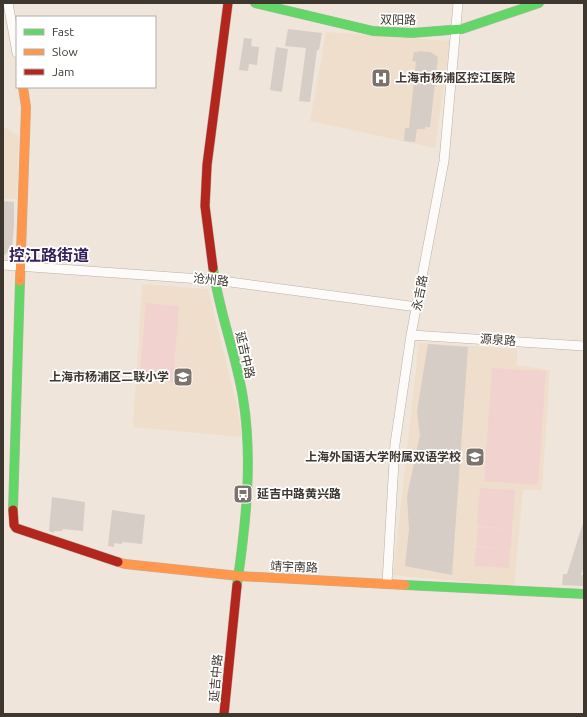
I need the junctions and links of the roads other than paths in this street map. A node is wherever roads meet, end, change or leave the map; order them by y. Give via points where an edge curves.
1 (8, 3) edge
2 (228, 3) edge
3 (255, 3) edge
4 (458, 3) edge
5 (540, 3) edge
6 (455, 31) junction
7 (16, 48) edge
8 (23, 88) edge
9 (3, 265) edge
10 (21, 266) junction
11 (215, 280) junction
12 (417, 307) junction
13 (411, 335) junction
14 (584, 346) edge
15 (239, 576) junction
16 (387, 583) junction
17 (584, 594) edge
18 (224, 714) edge

1 - 7 street
2 - 11 street, 延吉中路 via 207,165 205,206
3 - 6 street, 双阳路 via 373,31
4 - 6 street, 永吉路
5 - 6 street, 双阳路
6 - 12 street, 永吉路 via 444,161
8 - 10 street via 26,107
9 - 10 street, 沧州路
10 - 11 street, 沧州路
10 - 15 street, 靖宇南路 via 14,526 19,530 124,564
11 - 12 street, 沧州路
11 - 15 street, 延吉中路 via 243,397 247,436 247,493
12 - 13 street, 永吉路
13 - 14 street, 源泉路
13 - 16 street, 永吉路 via 395,444
15 - 16 street, 靖宇南路
15 - 18 street, 延吉中路
16 - 17 street, 靖宇南路

